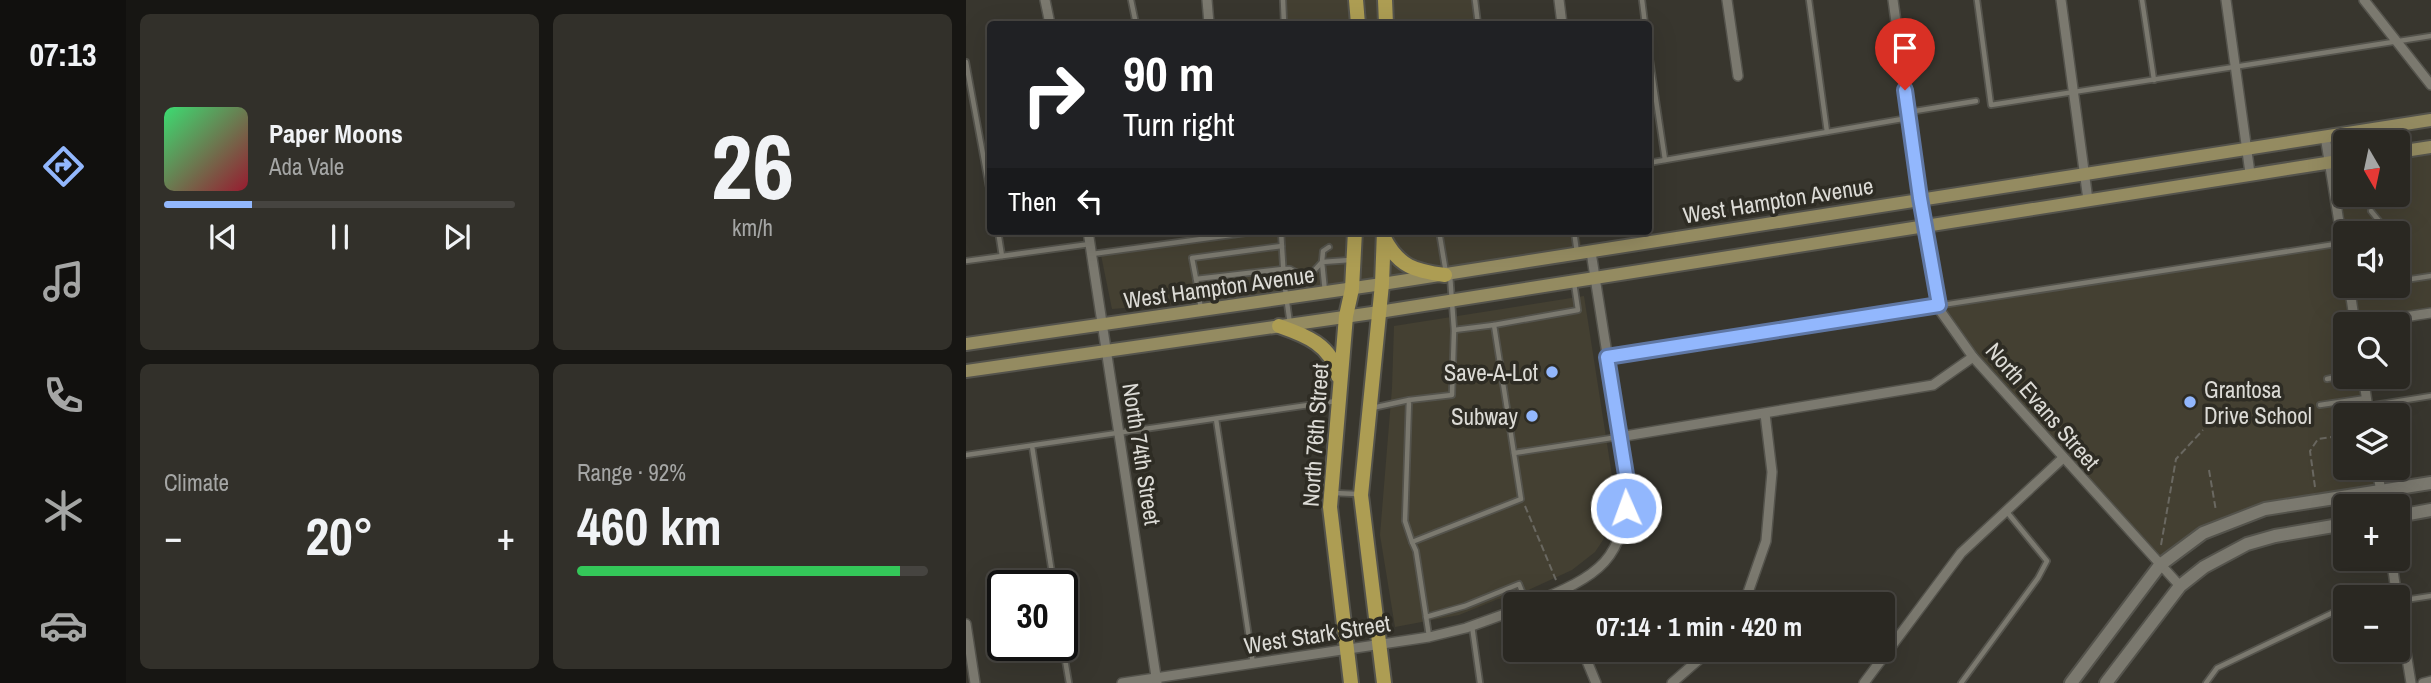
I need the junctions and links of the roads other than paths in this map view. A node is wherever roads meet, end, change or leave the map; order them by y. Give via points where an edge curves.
1 (1045, 0) edge
2 (1131, 0) edge
3 (1207, 0) edge
4 (1283, 0) edge
5 (1356, 0) edge
6 (1385, 0) edge
7 (1475, 0) edge
8 (1559, 0) edge
9 (1642, 0) edge
10 (1727, 0) edge
11 (1809, 0) edge
12 (1893, 0) edge
13 (1977, 0) edge
14 (2061, 0) edge
15 (2142, 0) edge
16 (2226, 0) edge
17 (2364, 0) edge
18 (1049, 21) edge
19 (1135, 21) edge
20 (1209, 21) edge
21 (1284, 21) edge
22 (1358, 21) edge
23 (1386, 21) edge
24 (1478, 21) edge
25 (1562, 21) edge
26 (1646, 21) edge
27 (2431, 36) edge
28 (2398, 41) junction
29 (966, 62) edge
30 (2236, 66) junction
31 (1652, 73) edge
32 (1738, 76) dead end
33 (2154, 80) junction
34 (2431, 85) edge
35 (2074, 92) junction
36 (1976, 101) dead end
37 (1909, 115) junction
38 (2431, 120) edge
39 (1827, 132) junction
40 (2325, 136) junction
41 (2431, 147) edge
42 (2247, 149) junction
43 (2410, 150) edge
44 (1665, 160) junction
45 (1652, 162) edge
46 (2329, 162) junction
47 (2333, 162) edge
48 (2084, 173) junction
49 (2250, 173) junction
50 (987, 177) edge
51 (1920, 198) junction
52 (2088, 200) junction
53 (2371, 211) dead end
54 (2339, 221) edge
55 (2379, 221) edge
56 (1925, 226) junction
57 (999, 235) edge
58 (1089, 235) edge
59 (1222, 235) edge
60 (1281, 235) edge
61 (1356, 235) edge
62 (1384, 235) edge
63 (1385, 235) edge
64 (1440, 235) edge
65 (1575, 235) edge
66 (2333, 245) edge
67 (1282, 246) junction
68 (1329, 247) dead end
69 (1091, 249) junction
70 (1591, 252) junction
71 (1577, 254) junction
72 (1002, 256) junction
73 (1354, 259) junction
74 (966, 261) edge
75 (1316, 264) junction
76 (1298, 266) dead end
77 (1283, 269) junction
78 (1290, 269) junction
79 (1312, 273) dead end
80 (1299, 274) dead end
81 (1447, 274) junction
82 (2431, 276) edge
83 (1596, 277) junction
84 (1196, 279) junction
85 (2410, 279) edge
86 (1574, 281) junction
87 (1382, 284) junction
88 (1352, 289) junction
89 (1325, 293) junction
90 (1286, 298) junction
91 (1453, 300) junction
92 (1939, 305) junction
93 (1201, 310) junction
94 (1379, 312) junction
95 (2431, 313) edge
96 (1346, 316) junction
97 (2410, 316) edge
98 (1103, 324) junction
99 (1284, 325) junction
100 (1494, 325) junction
101 (1454, 330) junction
102 (966, 344) edge
103 (1107, 351) junction
104 (1607, 357) junction
105 (1973, 358) junction
106 (966, 371) edge
107 (2333, 378) edge
108 (2327, 379) dead end
109 (1339, 395) junction
110 (2431, 396) edge
111 (1409, 400) junction
112 (2387, 403) edge
113 (2320, 405) dead end
114 (2333, 405) edge
115 (1370, 409) junction
116 (1765, 414) junction
117 (1216, 419) junction
118 (1119, 434) junction
119 (1619, 437) junction
120 (1032, 446) junction
121 (1514, 453) junction
122 (966, 455) edge
123 (2063, 458) junction
124 (2379, 480) edge
125 (2431, 483) edge
126 (2381, 491) junction
127 (1331, 493) junction
128 (2381, 494) edge
129 (1361, 495) junction
130 (2431, 510) edge
131 (2006, 511) junction
132 (2410, 514) edge
133 (2333, 526) edge
134 (1412, 542) junction
135 (2160, 565) junction
136 (1051, 570) edge
137 (2180, 586) junction
138 (1523, 592) edge
139 (1559, 592) edge
140 (1748, 592) edge
141 (2431, 596) edge
142 (2410, 598) edge
143 (2333, 612) edge
144 (1503, 615) edge
145 (1426, 617) junction
146 (966, 624) edge
147 (1472, 626) junction
148 (1429, 637) junction
149 (1378, 643) junction
150 (1345, 649) junction
151 (1065, 661) edge
152 (1587, 662) edge
153 (1697, 662) edge
154 (2407, 662) edge
155 (1253, 664) junction
156 (1156, 681) edge
157 (2431, 681) edge
158 (975, 683) edge
159 (1069, 683) edge
160 (1122, 683) edge
161 (1351, 683) edge
162 (1384, 683) edge
163 (1480, 683) edge
164 (1596, 683) edge
165 (1672, 683) edge
166 (1864, 683) edge
167 (1961, 683) edge
168 (2071, 683) edge
169 (2106, 683) edge
170 (2206, 683) edge
171 (2411, 683) edge
172 (2423, 683) edge

1 - 18 street
2 - 19 lane
3 - 20 street
4 - 21 lane
5 - 22 main road
6 - 23 main road
7 - 24 lane
8 - 25 street
9 - 26 lane
10 - 32 street
11 - 39 lane
12 - 37 street, North Evans Street
13 - 35 lane via 1991,105
14 - 35 street
15 - 33 lane
16 - 30 street
17 - 28 street
27 - 28 lane
28 - 30 lane
28 - 34 street
29 - 50 lane
30 - 33 lane
30 - 42 street
31 - 44 lane
33 - 35 lane
35 - 48 street
36 - 37 lane
37 - 39 lane
37 - 51 street, North Evans Street
38 - 40 main road, West Hampton Avenue
39 - 44 lane
40 - 42 main road, West Hampton Avenue
40 - 46 street
41 - 43 main road
42 - 48 main road, West Hampton Avenue
42 - 49 street
44 - 45 lane
46 - 47 main road, West Hampton Avenue
46 - 49 main road, West Hampton Avenue
46 - 54 street
48 - 51 main road, West Hampton Avenue
48 - 52 street
49 - 52 main road, West Hampton Avenue
51 - 56 street, North Evans Street
51 - 70 main road, West Hampton Avenue
52 - 56 main road, West Hampton Avenue
53 - 55 lane
56 - 83 main road, West Hampton Avenue
56 - 92 street, North Evans Street
57 - 72 lane
58 - 69 street, North 74th Street
59 - 69 lane
60 - 67 lane
61 - 73 main road, North 76th Street
62 - 87 main road
63 - 81 main road via 1396,256 1409,267
64 - 81 lane
65 - 71 lane
66 - 92 lane
67 - 77 lane
67 - 84 lane via 1192,258
68 - 75 lane via 1321,249
69 - 72 lane
69 - 98 street, North 74th Street
70 - 71 main road, West Hampton Avenue
70 - 83 street
71 - 81 main road, West Hampton Avenue
72 - 74 lane
73 - 75 lane
73 - 88 main road, North 76th Street
75 - 79 lane
75 - 89 lane
76 - 78 lane
77 - 78 lane
77 - 84 lane
77 - 90 lane
78 - 80 lane
81 - 87 main road, West Hampton Avenue
81 - 91 lane
82 - 85 lane
83 - 86 main road, West Hampton Avenue
83 - 104 street
84 - 93 lane
86 - 91 main road, West Hampton Avenue
86 - 100 lane via 1578,310
87 - 88 main road, West Hampton Avenue
87 - 94 main road
88 - 89 main road, West Hampton Avenue
88 - 96 main road, North 76th Street
89 - 90 main road, West Hampton Avenue
90 - 93 main road, West Hampton Avenue
90 - 99 lane
91 - 94 main road, West Hampton Avenue
91 - 101 lane
92 - 104 lane
92 - 105 street, North Evans Street
93 - 98 main road, West Hampton Avenue
94 - 96 main road, West Hampton Avenue
94 - 115 main road
95 - 97 street
96 - 99 main road, West Hampton Avenue
96 - 109 main road, North 76th Street
98 - 102 main road, West Hampton Avenue
98 - 103 street, North 74th Street
99 - 103 main road, West Hampton Avenue
99 - 109 main road via 1326,351 1336,367
100 - 101 lane
100 - 121 lane
101 - 111 lane via 1452,395
103 - 106 main road, West Hampton Avenue
103 - 118 street, North 74th Street
104 - 119 street
105 - 116 street via 1933,385
105 - 123 street, North Evans Street
107 - 108 lane
109 - 117 lane
109 - 127 main road, North 76th Street
110 - 112 lane
111 - 115 lane
111 - 134 lane via 1405,521
113 - 114 lane
115 - 129 main road
116 - 119 street
116 - 140 street via 1772,472 1766,541
117 - 118 lane
117 - 155 lane
118 - 120 lane
118 - 156 street, North 74th Street
119 - 121 lane
119 - 139 street via 1627,481 1620,539 1588,578
120 - 122 lane
120 - 136 lane
121 - 134 lane via 1521,499
123 - 131 street
123 - 135 street, North Evans Street
124 - 126 street
125 - 126 street
126 - 128 street
126 - 135 street via 2265,509 2203,533
127 - 129 lane
127 - 150 main road, North 76th Street
129 - 149 main road
130 - 132 street
131 - 166 street via 1961,553
131 - 167 lane via 2047,561
133 - 137 street via 2248,544 2204,567
134 - 145 lane
135 - 137 street, North Evans Street
135 - 168 street
137 - 169 street
138 - 145 lane via 1519,584
141 - 142 lane
143 - 170 lane via 2217,668
144 - 147 street, West Stark Street
145 - 148 lane
146 - 158 street
147 - 148 street, West Stark Street
147 - 163 lane
148 - 149 street, West Stark Street
149 - 150 street, West Stark Street
149 - 162 main road
150 - 155 street, West Stark Street
150 - 161 main road, North 76th Street
151 - 159 lane
152 - 164 street
153 - 165 street
154 - 171 street
155 - 156 street, West Stark Street
156 - 160 street, West Stark Street
157 - 172 street

